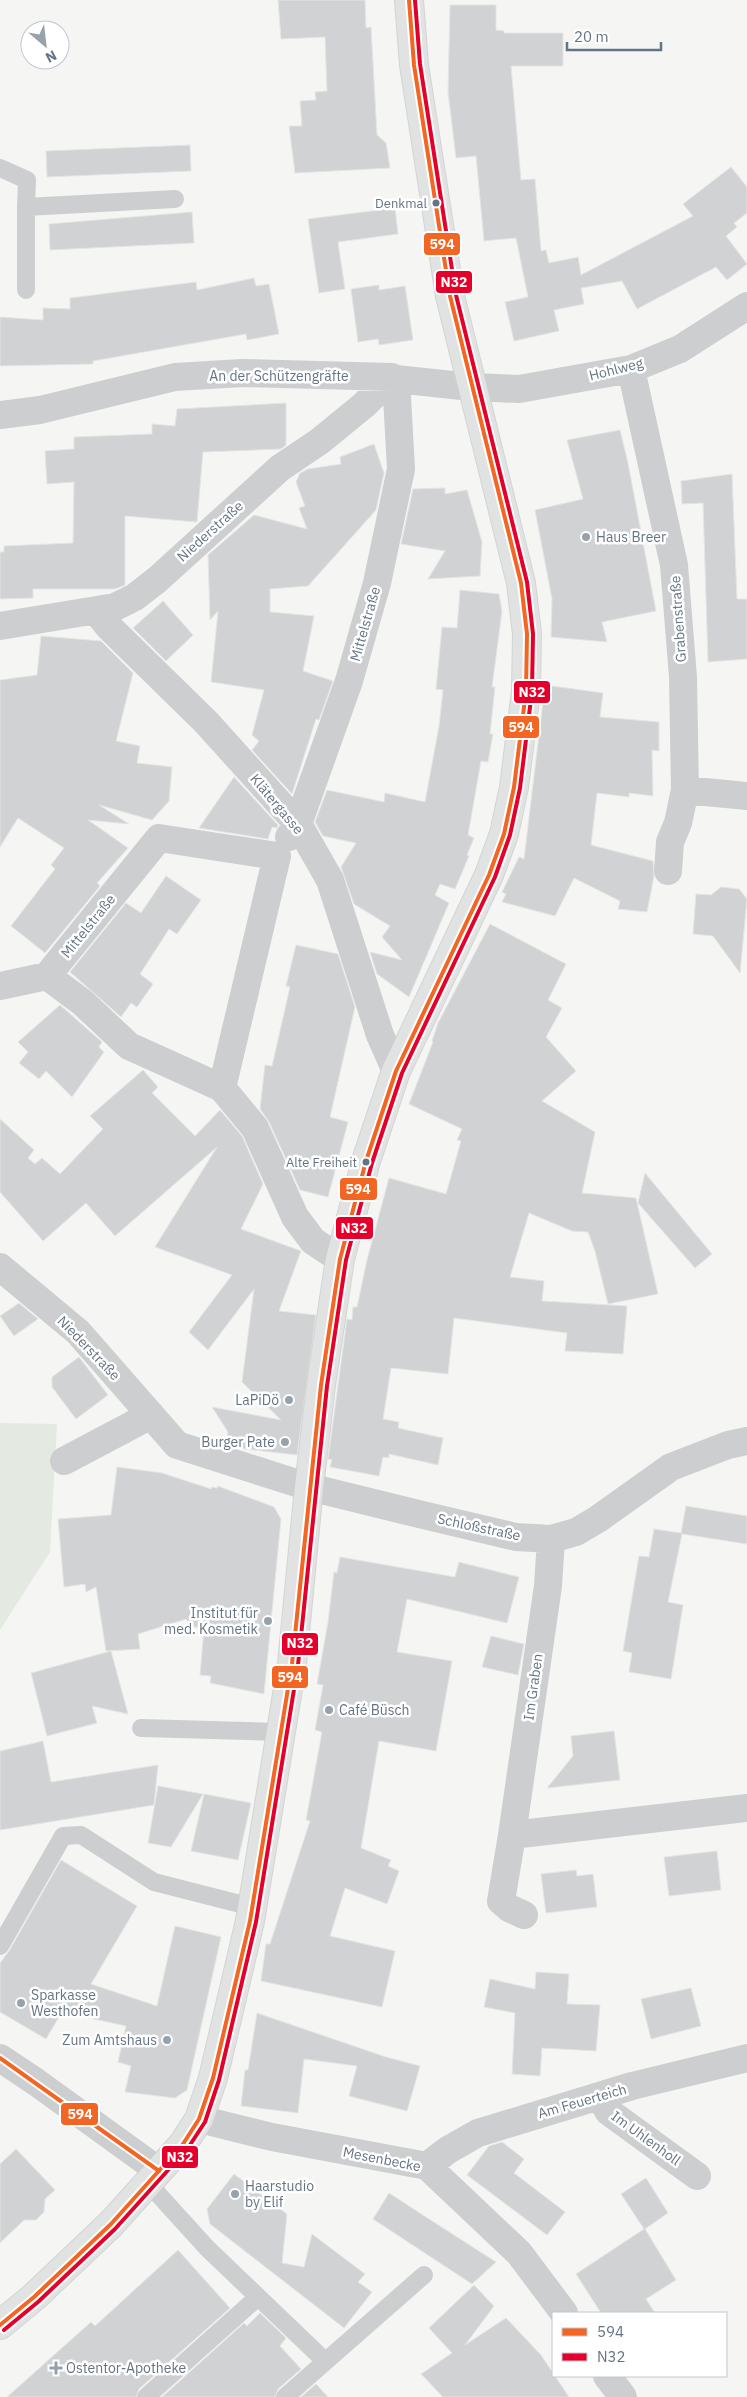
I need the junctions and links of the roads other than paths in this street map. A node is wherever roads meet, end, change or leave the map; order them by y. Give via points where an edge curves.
1 (409, 0) edge
2 (0, 168) edge
3 (175, 199) dead end
4 (26, 207) junction
5 (26, 290) dead end
6 (747, 306) edge
7 (631, 368) junction
8 (394, 378) junction
9 (471, 387) junction
10 (0, 415) edge
11 (96, 611) junction
12 (0, 626) edge
13 (685, 790) junction
14 (747, 796) edge
15 (298, 824) junction
16 (277, 856) junction
17 (668, 870) dead end
18 (47, 976) junction
19 (0, 986) edge
20 (396, 1071) junction
21 (222, 1088) junction
22 (340, 1259) junction
23 (0, 1267) edge
24 (151, 1415) junction
25 (747, 1441) edge
26 (64, 1461) dead end
27 (309, 1488) junction
28 (551, 1539) junction
29 (141, 1728) dead end
30 (281, 1732) junction
31 (747, 1808) edge
32 (512, 1835) junction
33 (252, 1907) junction
34 (524, 1915) dead end
35 (0, 1946) edge
36 (0, 2058) edge
37 (747, 2058) edge
38 (599, 2096) junction
39 (199, 2119) junction
40 (426, 2166) junction
41 (697, 2176) dead end
42 (153, 2177) junction
43 (424, 2275) dead end
44 (258, 2297) junction
45 (563, 2312) edge
46 (0, 2325) edge
47 (324, 2360) junction
48 (608, 2377) edge
49 (146, 2397) edge
50 (285, 2397) edge
51 (623, 2397) edge

1 - 9 street via 414,66 436,211 450,296
2 - 4 lane via 27,180
3 - 4 lane
4 - 5 lane
6 - 7 street, Hohlweg via 680,348
7 - 9 street, Hohlweg via 520,389
7 - 13 street, Grabenstraße via 674,564
8 - 9 street, An der Schützengräfte
8 - 10 street, An der Schützengräfte via 242,373 176,377 40,410
8 - 11 street, Niederstraße via 320,441 280,468 135,597 115,607
8 - 15 street, Mittelstraße via 401,469 377,583 349,681
9 - 20 street via 521,583 527,634 526,691 514,787 504,834 490,875
11 - 12 street, Niederstraße
11 - 15 street, Klätergasse via 206,722
13 - 14 street
13 - 17 street, Grabenstraße via 670,842
15 - 16 street, Mittelstraße
15 - 20 street, Klätergasse via 330,880 380,1034
16 - 18 street, Mittelstraße via 159,838
16 - 21 street, Mittelstraße
18 - 19 street
18 - 21 street via 82,1002 129,1046
20 - 22 street via 366,1161
21 - 22 street via 255,1128 295,1217 314,1241
22 - 27 street
23 - 24 street, Niederstraße via 78,1332
24 - 26 street
24 - 27 street, Niederstraße via 177,1445
25 - 28 street, Schloßstraße via 671,1467 576,1532
27 - 28 street, Schloßstraße via 516,1537
27 - 30 street via 292,1664
28 - 32 street, Im Graben via 548,1586
29 - 30 lane
30 - 33 street
31 - 32 street
32 - 34 street, Im Graben via 501,1901
33 - 35 lane via 154,1882 81,1835 63,1836
33 - 39 street via 213,2078
36 - 42 street via 36,2082
37 - 38 street, Am Feuerteich
38 - 40 street, Am Feuerteich via 478,2133
38 - 41 street, Im Uhlenholl via 609,2112
39 - 40 street, Mesenbecke via 282,2139
39 - 42 street via 183,2144
40 - 45 street, Mesenbecke via 519,2253
42 - 44 lane via 207,2248
42 - 46 street via 111,2224
43 - 47 lane
44 - 47 lane
44 - 49 lane
47 - 50 lane
48 - 51 street

